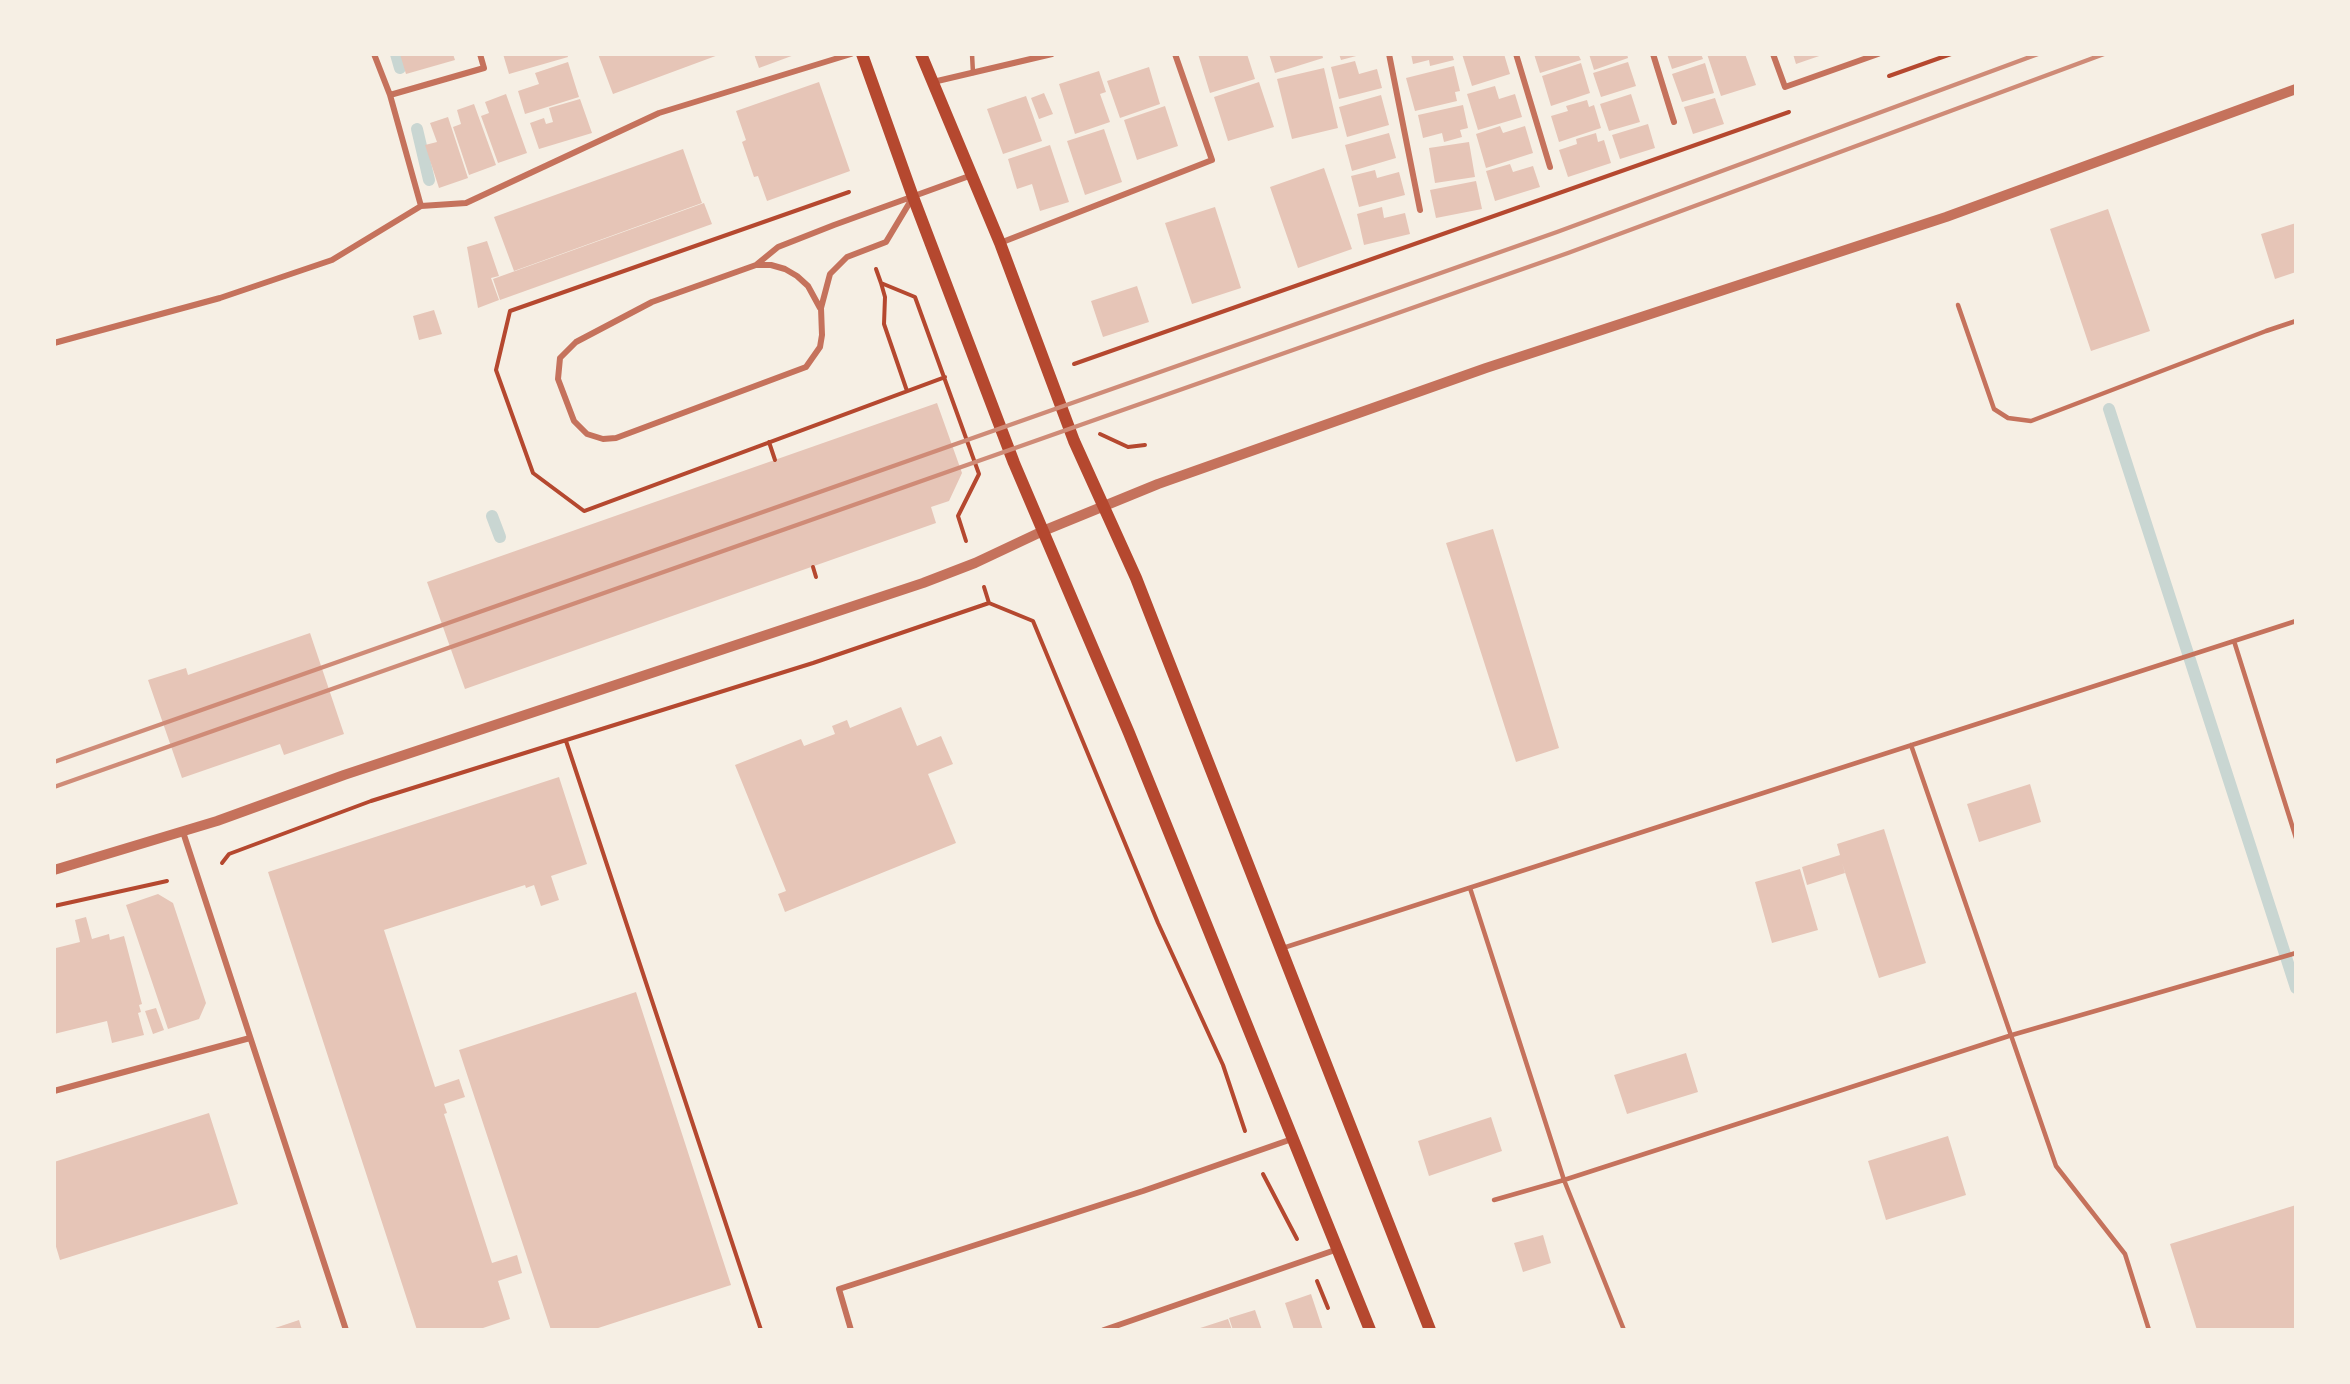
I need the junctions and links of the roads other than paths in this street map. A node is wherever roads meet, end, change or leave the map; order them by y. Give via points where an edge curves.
1 (374, 54) edge
2 (480, 54) edge
3 (851, 54) edge
4 (862, 54) edge
5 (921, 54) edge
6 (972, 54) edge
7 (1052, 54) edge
8 (1175, 54) edge
9 (1389, 54) edge
10 (1516, 54) edge
11 (1653, 54) edge
12 (1773, 54) edge
13 (1878, 54) edge
14 (973, 73) junction
15 (933, 82) junction
16 (2296, 89) edge
17 (390, 95) junction
18 (1674, 122) dead end
19 (1550, 167) dead end
20 (972, 175) junction
21 (913, 196) junction
22 (421, 206) junction
23 (1420, 210) dead end
24 (1000, 243) junction
25 (756, 265) junction
26 (1959, 304) dead end
27 (821, 309) junction
28 (2296, 321) edge
29 (54, 343) edge
30 (1103, 506) junction
31 (1043, 531) junction
32 (2296, 621) edge
33 (2234, 641) junction
34 (1911, 745) junction
35 (183, 832) junction
36 (2296, 838) edge
37 (54, 870) edge
38 (1470, 888) junction
39 (1281, 949) junction
40 (2296, 953) edge
41 (2012, 1035) junction
42 (250, 1038) junction
43 (54, 1091) edge
44 (1292, 1139) junction
45 (1564, 1180) junction
46 (1494, 1200) dead end
47 (1338, 1249) junction
48 (346, 1330) edge
49 (851, 1330) edge
50 (1104, 1330) edge
51 (1370, 1330) edge
52 (1430, 1330) edge
53 (1624, 1330) edge
54 (2149, 1330) edge

1 - 17 street
2 - 17 street via 484,68
3 - 22 street via 660,113 466,203
4 - 21 main road
5 - 15 main road
6 - 14 lane
7 - 14 street
8 - 24 street via 1212,160
9 - 23 street
10 - 19 street
11 - 18 street
12 - 13 street via 1785,87
14 - 15 street
15 - 20 main road
16 - 30 street via 1946,217 1475,372
17 - 22 street
20 - 21 street
20 - 24 main road
21 - 25 street via 778,247
21 - 27 street via 886,242 847,257 830,274
21 - 31 main road
22 - 29 street via 332,260 220,298
24 - 30 main road via 1074,441
25 - 27 street via 771,265 796,276 808,286
25 - 27 street via 652,302 576,342 560,358 558,379 574,421 587,435 616,438 806,367 820,347
26 - 28 lane via 1994,408 2008,418 2031,422
30 - 31 street
30 - 39 main road via 1136,578
31 - 35 street via 922,583
31 - 44 main road via 1129,733
32 - 33 lane
33 - 34 lane
33 - 36 lane
34 - 38 lane
34 - 41 lane
35 - 37 street
35 - 42 street
38 - 39 lane
38 - 45 lane
39 - 52 main road
40 - 41 lane
41 - 45 lane
41 - 54 lane via 2056,1166 2125,1254
42 - 43 street
42 - 48 street
44 - 47 main road
44 - 49 street via 839,1290
45 - 46 lane
45 - 53 lane
47 - 50 street
47 - 51 main road

